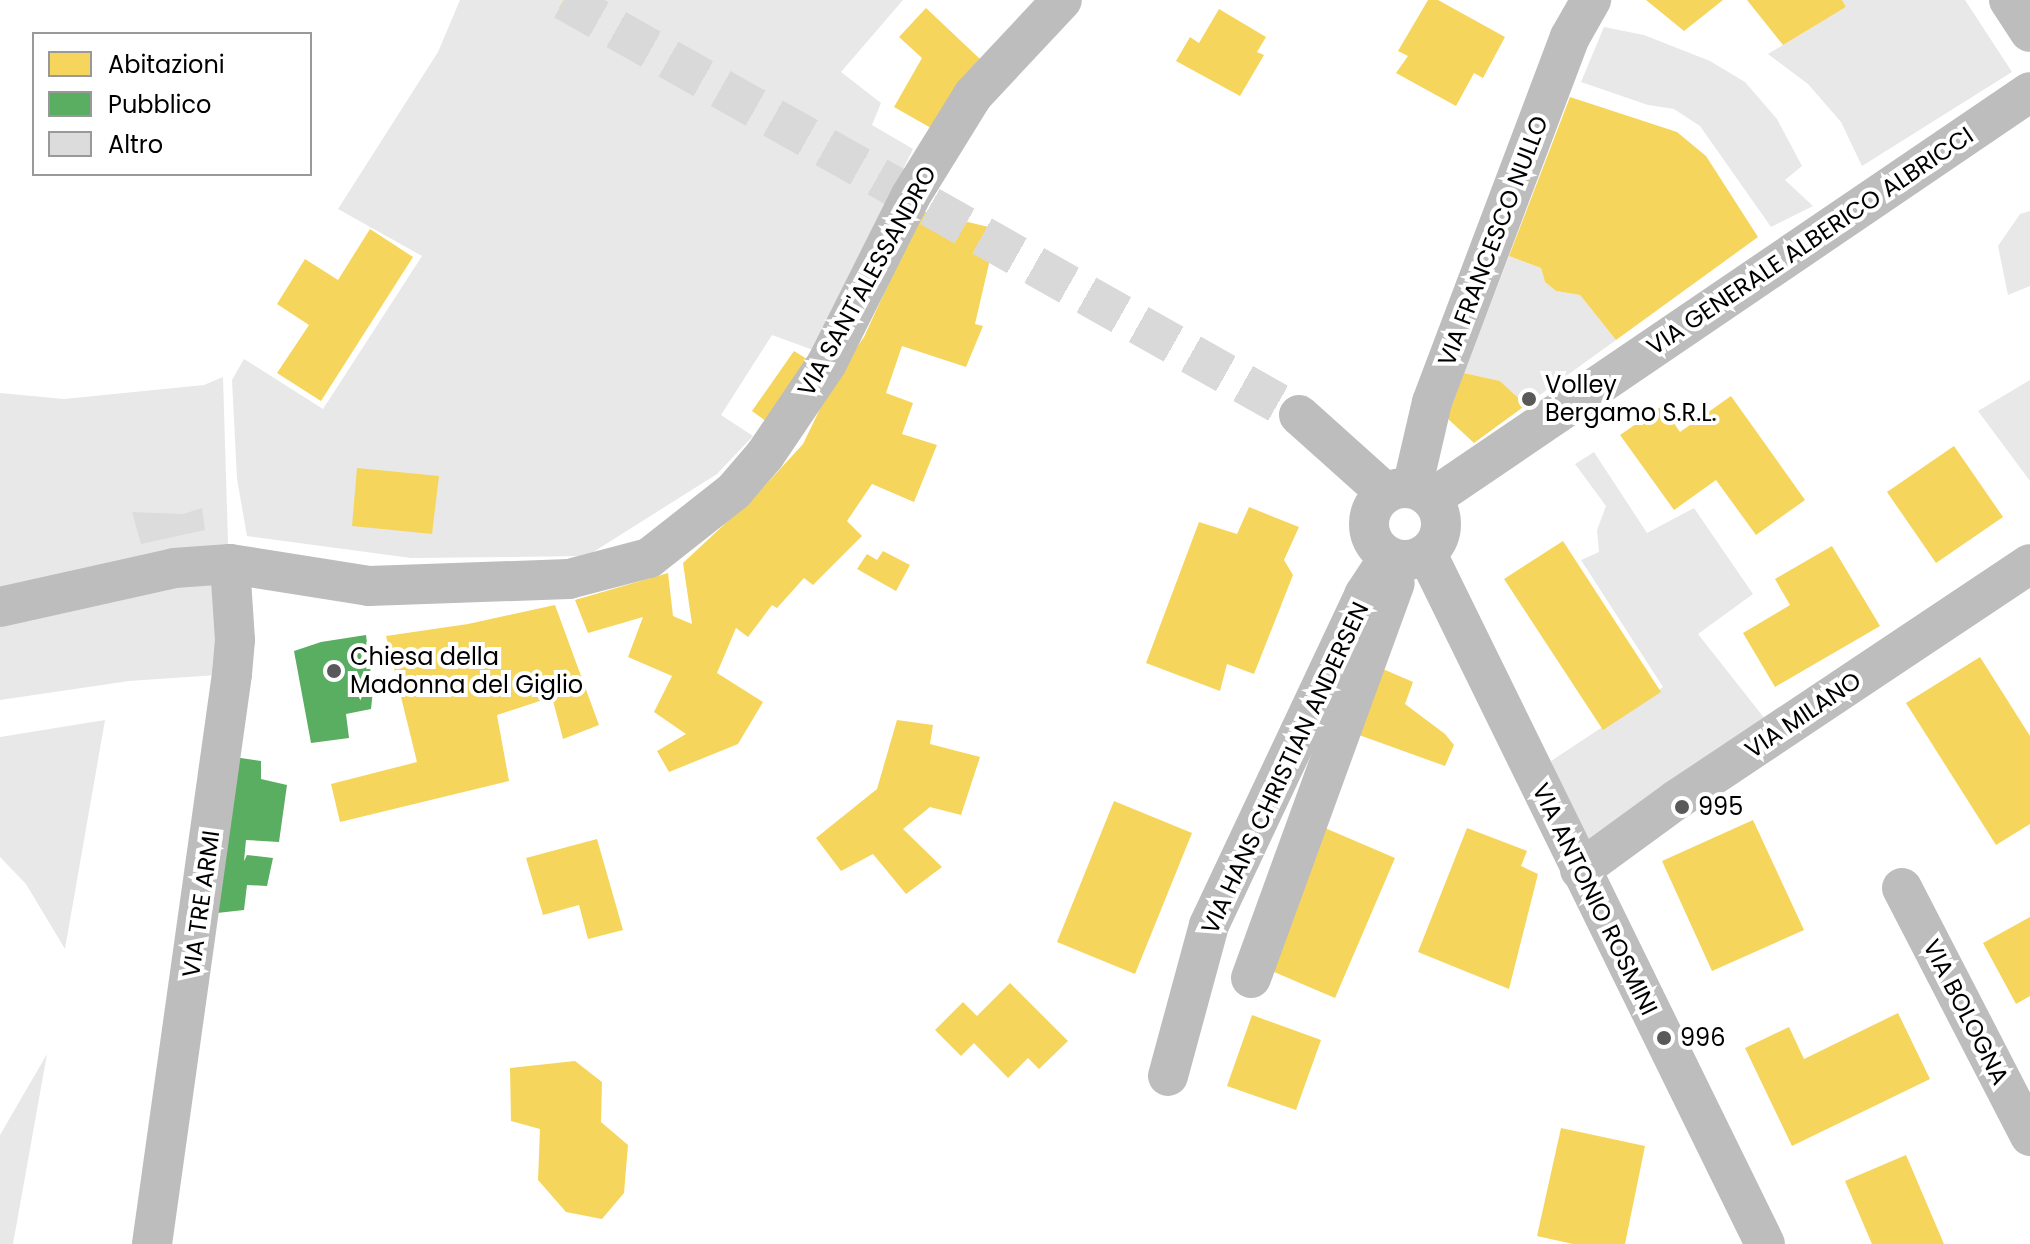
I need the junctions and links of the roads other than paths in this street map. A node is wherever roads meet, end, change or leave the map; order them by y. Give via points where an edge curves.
1 (1062, 0) edge
2 (1591, 0) edge
3 (2009, 0) edge
4 (2030, 32) edge
5 (2030, 92) edge
6 (1299, 415) tunnel mouth
7 (1410, 493) junction
8 (1406, 557) junction
9 (230, 564) junction
10 (2030, 564) edge
11 (0, 607) edge
12 (1580, 870) junction
13 (1902, 888) dead end
14 (1251, 978) dead end
15 (1168, 1076) dead end
16 (2030, 1136) edge
17 (152, 1244) edge
18 (1765, 1244) edge

1 - 9 street, VIA SANT'ALESSANDRO via 973,95 910,197 827,363 765,455 734,491 649,558 569,579 369,586
2 - 7 street, VIA FRANCESCO NULLO via 1570,37 1442,374
3 - 4 street
5 - 7 street, VIA GENERALE ALBERICO ALBRICCI
6 - 7 street
7 - 8 street via 1440,516 1441,529 1435,544
7 - 8 street via 1376,501 1369,525 1377,548
8 - 12 street, VIA ANTONIO ROSMINI
8 - 14 street
8 - 15 street, VIA HANS CHRISTIAN ANDERSEN via 1364,595 1209,925
9 - 11 street, VIA SANT'ALESSANDRO via 174,568
9 - 17 street, VIA TRE ARMI via 232,674
10 - 12 street, VIA MILANO
12 - 18 street, VIA ANTONIO ROSMINI
13 - 16 street, VIA BOLOGNA

